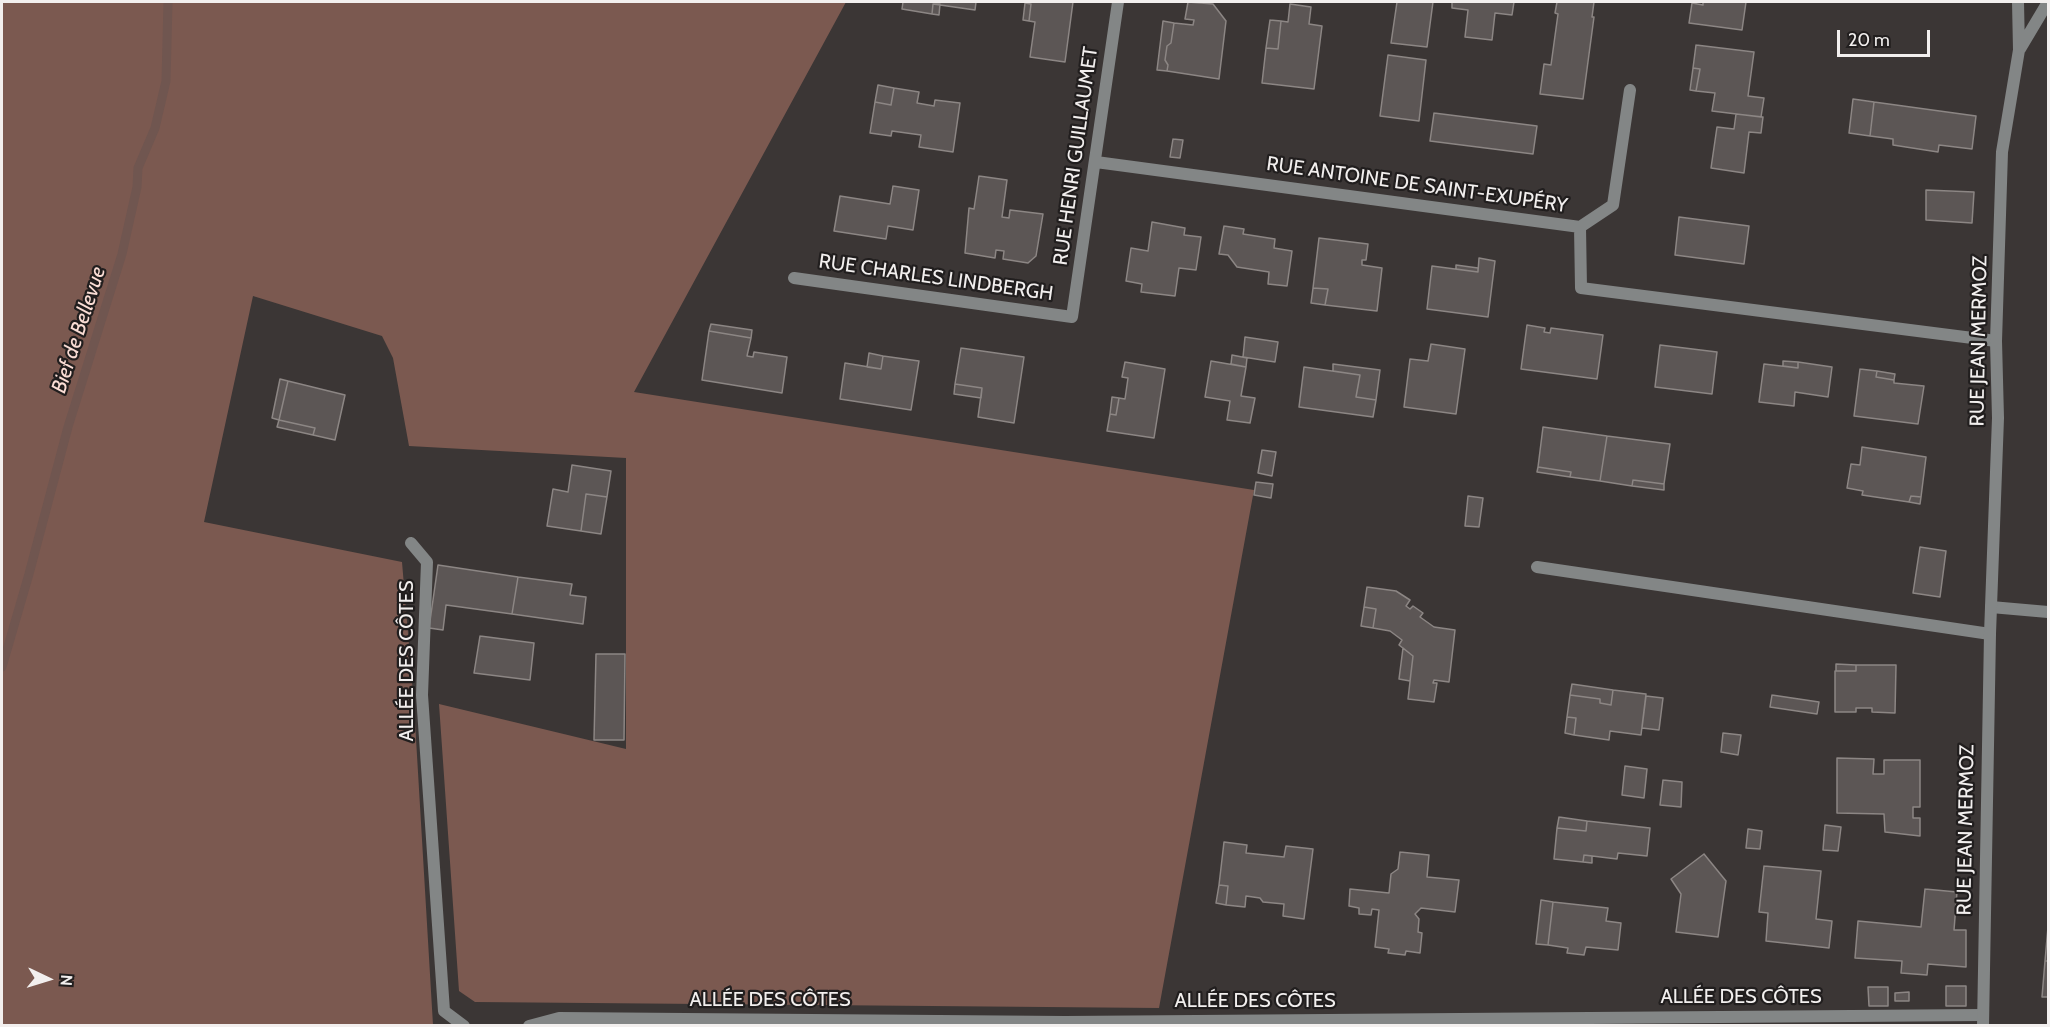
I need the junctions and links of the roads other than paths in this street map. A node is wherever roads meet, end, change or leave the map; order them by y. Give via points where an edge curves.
1 (1118, 2) edge
2 (2018, 2) edge
3 (2048, 2) edge
4 (2019, 50) junction
5 (1630, 90) dead end
6 (1096, 162) junction
7 (1580, 227) junction
8 (794, 278) dead end
9 (1072, 317) joint
10 (1996, 341) junction
11 (411, 543) dead end
12 (1536, 567) dead end
13 (1991, 607) junction
14 (2049, 612) edge
15 (1990, 634) junction
16 (1983, 1020) edge
17 (464, 1026) edge
18 (529, 1026) edge

1 - 6 street, RUE HENRI GUILLAUMET
2 - 4 street, RUE JEAN MERMOZ
3 - 4 street, RUE JEAN MERMOZ
4 - 10 street, RUE JEAN MERMOZ via 2002,152
5 - 7 street via 1613,205
6 - 7 street, RUE ANTOINE DE SAINT-EXUPÉRY
6 - 9 street, RUE HENRI GUILLAUMET
7 - 10 street, RUE ANTOINE DE SAINT-EXUPÉRY via 1581,288
8 - 9 street, RUE CHARLES LINDBERGH
10 - 13 street, RUE JEAN MERMOZ via 1998,418
11 - 17 street, ALLÉE DES CÔTES via 427,562 422,695 444,1011
12 - 15 street
13 - 14 street
13 - 15 street, RUE JEAN MERMOZ
15 - 16 street, RUE JEAN MERMOZ
16 - 18 street, ALLÉE DES CÔTES via 1065,1022 559,1018

